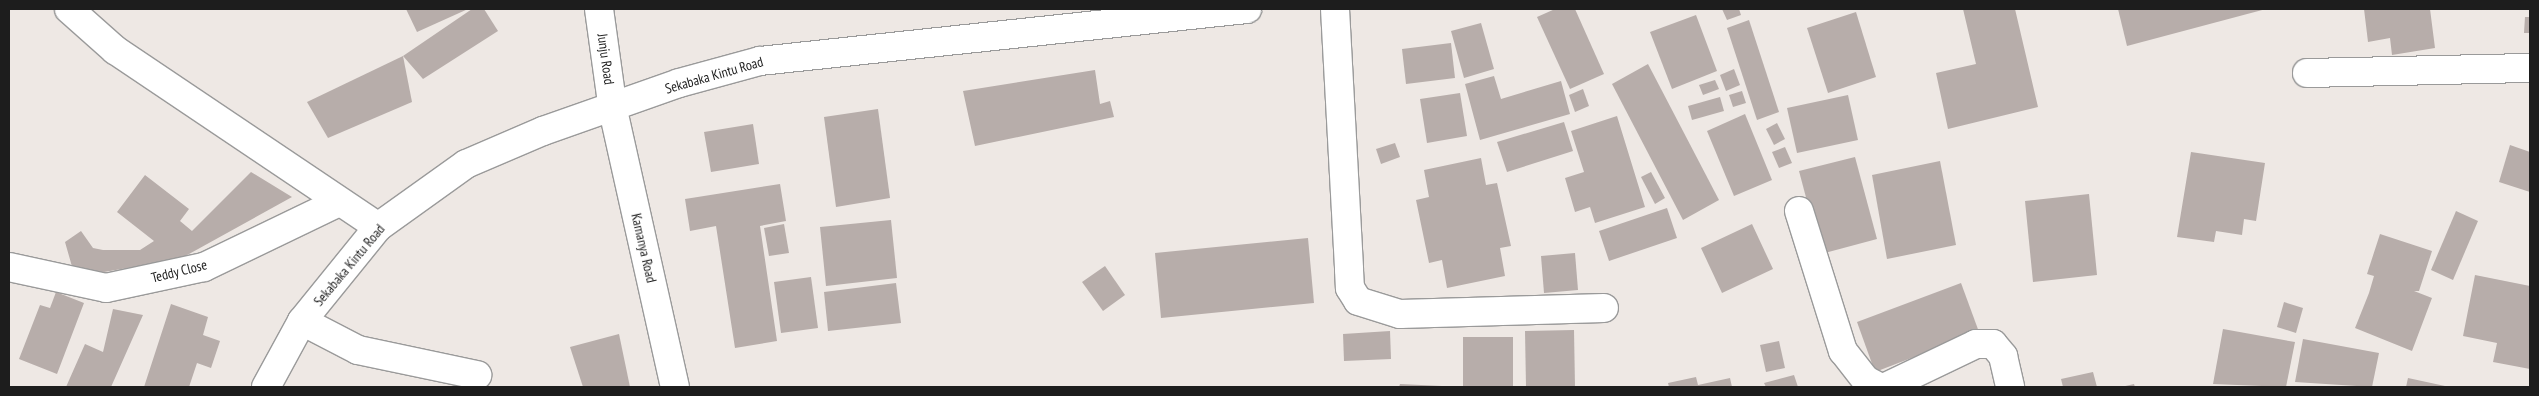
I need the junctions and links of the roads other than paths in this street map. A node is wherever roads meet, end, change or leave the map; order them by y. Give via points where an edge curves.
1 (69, 9) edge
2 (600, 9) edge
3 (1247, 9) edge
4 (1335, 9) edge
5 (2530, 68) edge
6 (2307, 73) dead end
7 (613, 110) junction
8 (340, 202) junction
9 (1799, 210) dead end
10 (378, 227) junction
11 (9, 267) edge
12 (1604, 308) dead end
13 (302, 321) junction
14 (477, 375) dead end
15 (266, 387) edge
16 (675, 387) edge
17 (1879, 387) edge
18 (1886, 387) edge
19 (2010, 387) edge

1 - 8 street via 115,50
2 - 7 street, Junju Road
3 - 7 street, Sekabaka Kintu Road via 760,61 679,83
4 - 12 street via 1350,288 1358,301 1400,314
5 - 6 street
7 - 10 street, Sekabaka Kintu Road via 543,131 466,164
7 - 16 street, Kamanya Road
8 - 10 street
8 - 11 street, Teddy Close via 204,267 106,288
9 - 17 street via 1843,351 1866,380
10 - 13 street, Sekabaka Kintu Road
13 - 14 street via 358,350
13 - 15 street, Sekabaka Kintu Road
18 - 19 street via 1976,344 1993,344 2003,356

